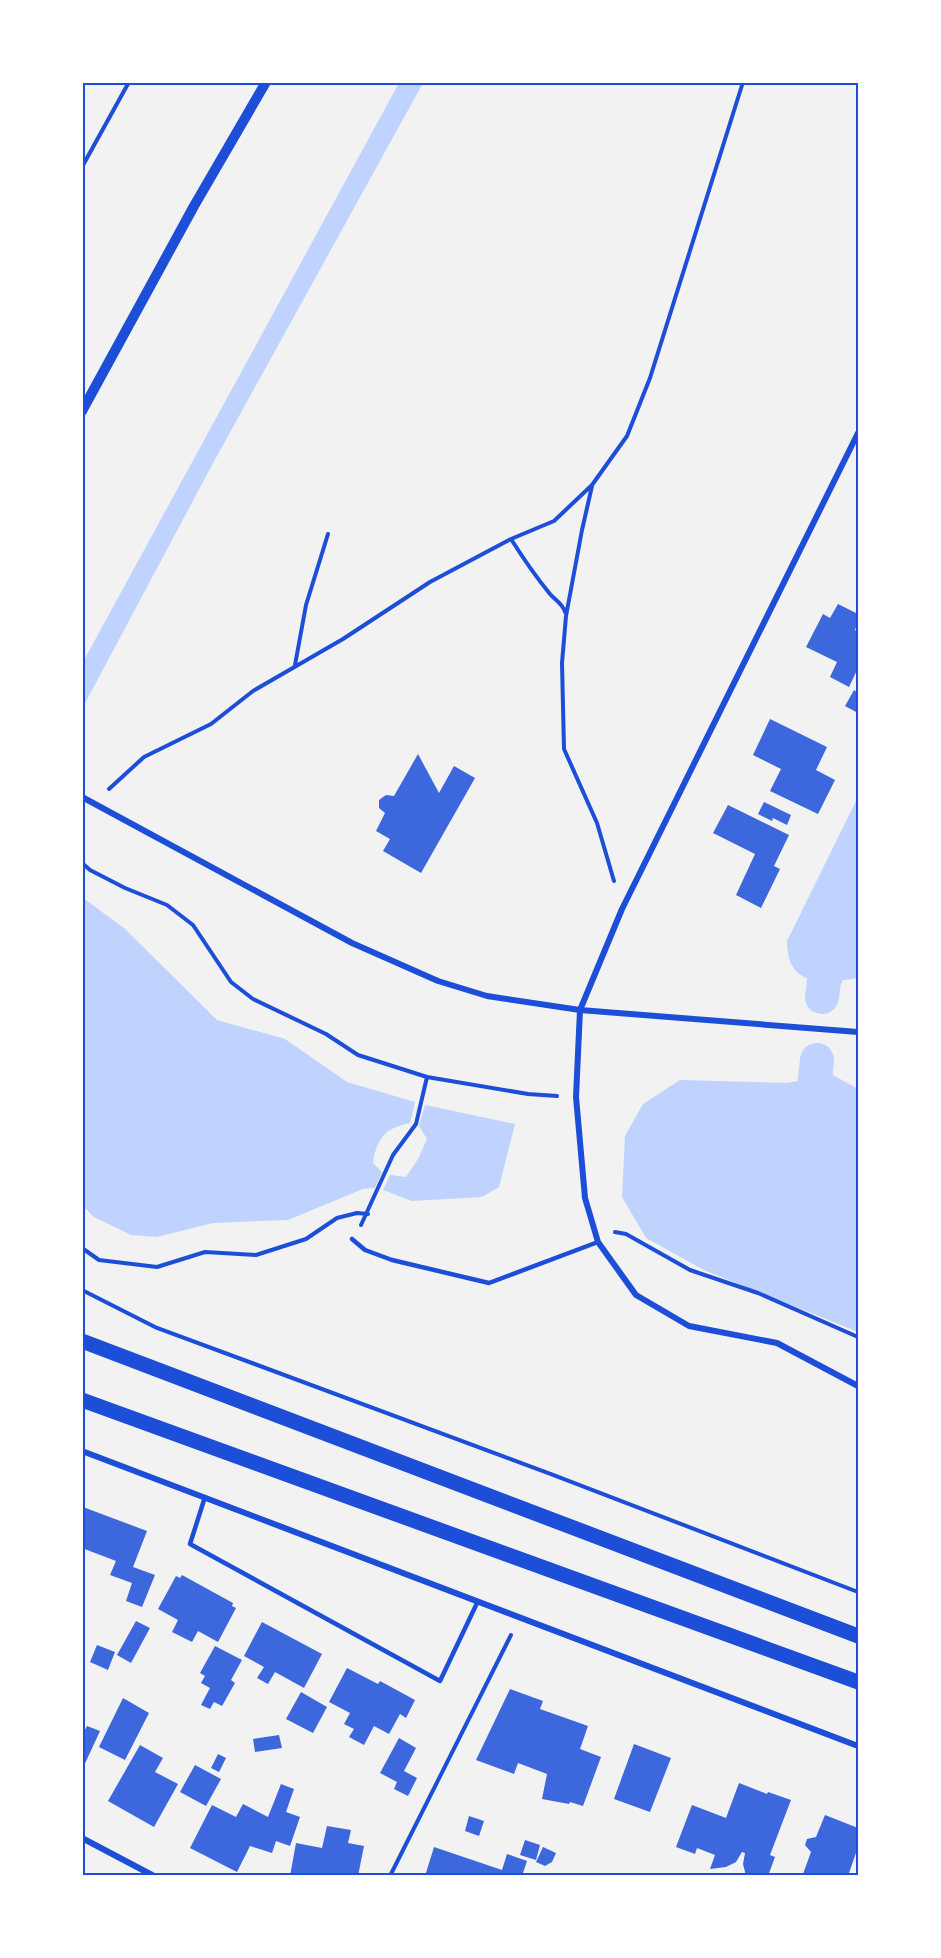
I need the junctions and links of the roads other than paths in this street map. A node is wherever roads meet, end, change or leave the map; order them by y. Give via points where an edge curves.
1 (266, 82) edge
2 (82, 411) edge
3 (858, 433) edge
4 (82, 796) edge
5 (580, 1010) junction
6 (858, 1032) edge
7 (352, 1239) road end
8 (598, 1242) junction
9 (82, 1341) edge
10 (858, 1386) edge
11 (82, 1400) edge
12 (82, 1451) edge
13 (205, 1497) junction
14 (478, 1600) junction
15 (858, 1636) edge
16 (858, 1682) edge
17 (858, 1746) edge
18 (82, 1838) edge
19 (154, 1875) edge

1 - 2 street
3 - 5 street via 622,909
4 - 5 street via 352,943 438,981 488,996
5 - 6 street
5 - 8 street via 576,1097 585,1198
7 - 8 lane via 365,1250 392,1260 489,1282
8 - 10 street via 636,1295 689,1326 777,1343
9 - 15 main road
11 - 16 main road
12 - 13 street
13 - 14 street
13 - 14 lane via 190,1544 440,1682
14 - 17 street
18 - 19 street

